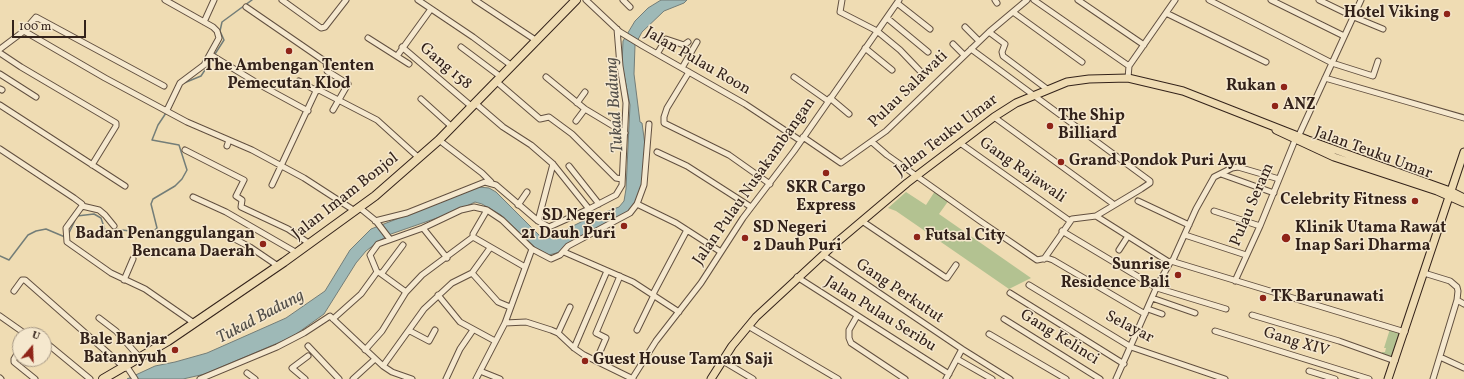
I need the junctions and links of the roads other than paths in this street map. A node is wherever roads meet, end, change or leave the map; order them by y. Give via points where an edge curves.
1 (165, 0) edge
2 (214, 0) edge
3 (282, 0) edge
4 (346, 0) edge
5 (418, 0) edge
6 (475, 0) edge
7 (576, 0) edge
8 (586, 0) edge
9 (623, 0) edge
10 (842, 0) edge
11 (1027, 0) edge
12 (1034, 0) edge
13 (1078, 0) edge
14 (1175, 0) edge
15 (1209, 0) edge
16 (1270, 0) edge
17 (1319, 0) edge
18 (1361, 0) edge
19 (898, 1) edge
20 (246, 7) dead end
21 (630, 7) dead end
22 (431, 9) junction
23 (1013, 12) junction
24 (1166, 12) junction
25 (1354, 17) junction
26 (887, 18) junction
27 (204, 22) junction
28 (965, 27) dead end
29 (930, 29) dead end
30 (1383, 29) dead end
31 (24, 31) junction
32 (619, 31) junction
33 (877, 31) junction
34 (989, 32) junction
35 (1344, 36) junction
36 (368, 38) dead end
37 (537, 41) junction
38 (979, 41) junction
39 (688, 42) dead end
40 (698, 42) dead end
41 (953, 44) dead end
42 (1144, 45) junction
43 (461, 47) dead end
44 (402, 48) junction
45 (865, 48) junction
46 (0, 49) edge
47 (971, 49) junction
48 (928, 52) dead end
49 (0, 53) edge
50 (657, 54) junction
51 (964, 55) junction
52 (396, 56) junction
53 (213, 57) junction
54 (1378, 61) dead end
55 (1082, 62) dead end
56 (1266, 62) dead end
57 (1332, 62) junction
58 (409, 64) dead end
59 (512, 66) junction
60 (1129, 66) junction
61 (682, 68) junction
62 (892, 70) dead end
63 (689, 72) junction
64 (921, 72) dead end
65 (0, 74) edge
66 (546, 77) dead end
67 (794, 78) dead end
68 (1128, 78) junction
69 (1325, 78) junction
70 (499, 80) junction
71 (299, 81) dead end
72 (164, 86) dead end
73 (1048, 89) junction
74 (317, 91) junction
75 (585, 92) dead end
76 (1033, 95) junction
77 (36, 97) dead end
78 (421, 99) dead end
79 (339, 100) junction
80 (829, 100) junction
81 (577, 103) junction
82 (473, 104) junction
83 (0, 105) edge
84 (585, 109) junction
85 (333, 110) dead end
86 (169, 111) junction
87 (308, 111) junction
88 (849, 114) dead end
89 (994, 117) junction
90 (1464, 118) edge
91 (576, 121) dead end
92 (649, 124) dead end
93 (452, 127) junction
94 (625, 133) junction
95 (802, 139) junction
96 (1300, 139) junction
97 (229, 140) junction
98 (439, 140) junction
99 (872, 142) junction
100 (960, 143) junction
101 (227, 146) dead end
102 (0, 148) edge
103 (185, 150) dead end
104 (657, 152) dead end
105 (1464, 152) edge
106 (419, 158) junction
107 (553, 164) junction
108 (92, 165) junction
109 (569, 166) dead end
110 (281, 167) junction
111 (1221, 174) junction
112 (917, 176) junction
113 (622, 179) junction
114 (1279, 179) junction
115 (491, 182) junction
116 (770, 184) junction
117 (272, 185) dead end
118 (125, 186) dead end
119 (527, 192) dead end
120 (1274, 193) junction
121 (1449, 193) junction
122 (193, 197) dead end
123 (1464, 198) edge
124 (1138, 201) dead end
125 (1112, 203) dead end
126 (1464, 203) edge
127 (599, 204) junction
128 (637, 204) junction
129 (518, 205) junction
130 (82, 206) junction
131 (751, 207) junction
132 (590, 209) junction
133 (358, 210) junction
134 (487, 210) junction
135 (1214, 211) dead end
136 (1096, 216) junction
137 (375, 221) junction
138 (538, 221) junction
139 (862, 221) junction
140 (1070, 221) junction
141 (1189, 225) junction
142 (114, 226) dead end
143 (1260, 226) junction
144 (423, 228) junction
145 (687, 230) junction
146 (1062, 231) junction
147 (223, 233) dead end
148 (1185, 235) junction
149 (1128, 236) junction
150 (388, 237) junction
151 (473, 237) junction
152 (310, 244) junction
153 (403, 245) dead end
154 (490, 248) junction
155 (532, 249) junction
156 (1119, 250) dead end
157 (564, 252) junction
158 (721, 252) junction
159 (296, 253) junction
160 (823, 255) junction
161 (1246, 255) junction
162 (447, 258) junction
163 (133, 259) dead end
164 (1044, 259) junction
165 (1171, 261) junction
166 (956, 265) dead end
167 (278, 266) junction
168 (525, 267) junction
169 (607, 271) junction
170 (380, 273) junction
171 (472, 273) junction
172 (1424, 273) junction
173 (620, 276) junction
174 (798, 277) junction
175 (124, 280) junction
176 (1235, 281) junction
177 (1029, 285) dead end
178 (1157, 288) junction
179 (14, 291) dead end
180 (406, 292) junction
181 (1010, 293) dead end
182 (653, 294) junction
183 (438, 295) junction
184 (1152, 298) junction
185 (1457, 300) junction
186 (1464, 304) edge
187 (510, 307) junction
188 (570, 307) dead end
189 (1226, 309) dead end
190 (1146, 311) junction
191 (679, 312) junction
192 (1195, 313) dead end
193 (1162, 314) dead end
194 (1252, 315) dead end
195 (0, 316) edge
196 (857, 316) junction
197 (332, 317) junction
198 (99, 318) dead end
199 (1004, 319) dead end
200 (194, 322) junction
201 (505, 323) junction
202 (748, 326) junction
203 (16, 327) edge
204 (435, 330) dead end
205 (473, 330) junction
206 (637, 330) dead end
207 (410, 331) junction
208 (1214, 331) dead end
209 (1405, 332) junction
210 (558, 333) junction
211 (990, 334) dead end
212 (495, 340) junction
213 (308, 346) dead end
214 (1131, 347) junction
215 (52, 348) edge
216 (574, 348) junction
217 (365, 350) junction
218 (962, 350) junction
219 (308, 356) dead end
220 (1440, 357) junction
221 (141, 359) junction
222 (375, 359) junction
223 (957, 359) junction
224 (596, 361) junction
225 (1395, 361) junction
226 (723, 362) junction
227 (1124, 364) junction
228 (383, 366) junction
229 (20, 367) edge
230 (1464, 368) edge
231 (128, 369) junction
232 (480, 371) junction
233 (1309, 371) dead end
234 (247, 373) dead end
235 (948, 377) edge
236 (901, 378) edge
237 (34, 379) edge
238 (90, 379) edge
239 (103, 379) edge
240 (135, 379) edge
241 (200, 379) edge
242 (254, 379) edge
243 (305, 379) edge
244 (339, 379) edge
245 (354, 379) edge
246 (412, 379) edge
247 (446, 379) edge
248 (476, 379) edge
249 (500, 379) edge
250 (633, 379) edge
251 (711, 379) edge
252 (753, 379) edge
253 (838, 379) edge
254 (992, 379) edge
255 (1010, 379) edge
256 (1066, 379) edge
257 (1100, 379) edge
258 (1116, 379) edge
259 (1225, 379) edge
260 (1335, 379) edge
261 (1369, 379) edge
262 (1388, 379) edge
263 (1433, 379) edge

1 - 27 street
2 - 27 street
3 - 4 street via 323,28
5 - 22 street
6 - 37 street
7 - 37 highway, Jalan Imam Bonjol
8 - 32 street, Jalan Pulau Roon
9 - 21 street
10 - 33 street via 840,12
11 - 23 street, Pulau Salawati
12 - 60 street
13 - 42 street
14 - 24 street
15 - 57 street
16 - 35 street
17 - 25 street
18 - 25 street, Pulau Seram
19 - 26 street, Jalan Pulau Nusakambangan
19 - 29 street
20 - 79 street via 326,62 328,71 348,84
22 - 44 street
22 - 59 street
23 - 34 street, Pulau Salawati
23 - 55 street
24 - 42 street
24 - 56 street
25 - 30 street
25 - 35 street, Pulau Seram
26 - 33 street, Jalan Pulau Nusakambangan
26 - 48 street
27 - 53 street via 216,30 218,35
28 - 38 street
31 - 46 street
31 - 72 street via 36,17
31 - 86 street
32 - 50 street, Jalan Pulau Roon
32 - 94 street via 620,66 626,103
33 - 45 street, Jalan Pulau Nusakambangan
33 - 64 street
34 - 38 street, Pulau Salawati
34 - 73 street via 1005,44 1003,56
35 - 57 street, Pulau Seram
36 - 52 street
37 - 59 highway, Jalan Imam Bonjol
38 - 47 street, Pulau Salawati
39 - 50 street via 684,45 666,39
40 - 61 street
41 - 51 street
42 - 60 street
43 - 70 street
44 - 52 street
44 - 82 street, Gang 158
45 - 62 street
45 - 80 street, Jalan Pulau Nusakambangan
47 - 51 street, Pulau Salawati
47 - 76 street
49 - 108 street via 116,123
50 - 61 street, Jalan Pulau Roon
51 - 99 street, Pulau Salawati
52 - 58 street
53 - 86 street via 180,83
53 - 87 street
54 - 57 street via 1373,76
57 - 69 street, Pulau Seram
59 - 70 highway, Jalan Imam Bonjol
60 - 68 street
61 - 63 street, Jalan Pulau Roon
63 - 95 street, Jalan Pulau Roon
63 - 116 street via 665,114 666,125 729,155
65 - 77 street
66 - 81 street
67 - 80 street
68 - 73 main road, Jalan Teuku Umar via 1067,82
68 - 96 main road, Jalan Teuku Umar via 1183,91
69 - 90 street
69 - 96 street, Pulau Seram
70 - 82 highway, Jalan Imam Bonjol
70 - 113 street via 540,119 549,117 572,134 616,178
71 - 74 street
73 - 76 main road, Jalan Teuku Umar
74 - 79 street via 318,89
74 - 87 street
75 - 81 street
76 - 89 main road, Jalan Teuku Umar
76 - 136 street via 1149,180 1150,183
78 - 93 street
79 - 85 street
79 - 106 street via 377,120
80 - 88 street
80 - 95 street, Jalan Pulau Nusakambangan
81 - 84 street
82 - 93 highway, Jalan Imam Bonjol
82 - 107 street, Gang 158
83 - 108 street
84 - 91 street
84 - 94 street
86 - 97 street
87 - 110 street
89 - 100 main road, Jalan Teuku Umar
89 - 125 street
92 - 128 street via 646,176
93 - 98 highway, Jalan Imam Bonjol
94 - 113 street
95 - 99 street, Pulau Salawati via 839,163
95 - 116 street, Jalan Pulau Nusakambangan
96 - 114 street, Pulau Seram
96 - 121 main road, Jalan Teuku Umar via 1334,157
97 - 101 street
97 - 110 street
98 - 106 highway, Jalan Imam Bonjol
98 - 115 street
99 - 112 street
100 - 112 main road, Jalan Teuku Umar
100 - 140 street, Gang Rajawali
102 - 130 street
103 - 152 street via 244,180 236,196 242,200 241,207 288,229
104 - 131 street via 687,166
105 - 121 main road
106 - 133 highway, Jalan Imam Bonjol
107 - 132 street, Gang 158
107 - 138 street
108 - 118 street
109 - 127 street
110 - 117 street
110 - 133 street
111 - 114 street via 1238,167
111 - 120 street
111 - 141 street via 1211,180
112 - 139 main road, Jalan Teuku Umar
112 - 164 street via 1037,260
113 - 127 street via 617,194
114 - 120 street, Pulau Seram
115 - 129 street
115 - 137 street via 485,182 407,213
116 - 131 street, Jalan Pulau Nusakambangan
119 - 129 street
120 - 143 street, Pulau Seram
121 - 123 main road
121 - 126 main road
121 - 172 main road
122 - 159 street via 226,212
124 - 141 street
127 - 132 street
128 - 145 street
128 - 157 street via 630,213 568,246
129 - 138 street
130 - 142 street via 99,210
130 - 175 street via 66,228 67,242
131 - 158 street, Jalan Pulau Nusakambangan
132 - 138 street via 552,228
133 - 137 street
133 - 152 highway, Jalan Imam Bonjol
134 - 144 street via 474,207 461,210
134 - 151 street
134 - 155 street via 502,220
135 - 143 street
136 - 140 street
136 - 149 street
137 - 150 street
139 - 160 main road, Jalan Teuku Umar
139 - 166 street via 945,278
140 - 146 street
141 - 148 street
143 - 161 street, Pulau Seram
144 - 150 street
144 - 162 street
145 - 158 street
145 - 182 street
146 - 164 street
146 - 178 street
147 - 167 street
148 - 161 street
148 - 165 street
149 - 156 street
149 - 165 street
150 - 170 street via 378,244 370,255
151 - 154 street
151 - 162 street
152 - 159 highway, Jalan Imam Bonjol
153 - 170 street
154 - 168 street
154 - 171 street
155 - 157 street via 551,259
155 - 168 street
157 - 169 street
158 - 191 street, Jalan Pulau Nusakambangan
159 - 167 highway, Jalan Imam Bonjol
160 - 174 main road, Jalan Teuku Umar
160 - 218 street, Gang Perkutut
161 - 176 street, Pulau Seram
162 - 180 street via 422,275
163 - 175 street
164 - 190 street via 1053,260
165 - 176 street
165 - 178 street
167 - 200 highway, Jalan Imam Bonjol
168 - 187 street
169 - 173 street
169 - 216 street
170 - 180 street
170 - 197 street via 361,294
171 - 183 street via 452,282
171 - 187 street via 498,302
172 - 185 street via 1454,284 1458,291
172 - 209 main road
173 - 182 street
173 - 224 street via 596,333 606,338
174 - 196 street, Jalan Pulau Seribu
174 - 202 main road, Jalan Teuku Umar
175 - 200 street via 145,289
176 - 209 street
177 - 214 street, Selayar
178 - 184 street
178 - 189 street
179 - 231 street via 22,280 25,280
180 - 217 street via 382,331
181 - 227 street
182 - 191 street
182 - 206 street
183 - 205 street via 455,317
183 - 207 street via 424,309
184 - 190 street
184 - 192 street
185 - 186 street
185 - 220 street
187 - 201 street
188 - 210 street
190 - 193 street
190 - 214 street
191 - 250 street, Jalan Pulau Nusakambangan via 656,341
194 - 225 street
195 - 203 street
196 - 235 street, Jalan Pulau Seribu
196 - 236 street via 849,330 851,343
197 - 217 street
197 - 241 street via 277,347
198 - 221 street via 116,331
199 - 257 street, Gang Kelinci
200 - 221 highway, Jalan Imam Bonjol
201 - 210 street via 537,324
201 - 212 street
202 - 226 main road, Jalan Teuku Umar
202 - 253 street
204 - 207 street via 428,340
205 - 212 street
205 - 247 street via 460,349
207 - 228 street
208 - 261 street, Gang XIV
209 - 225 main road
210 - 216 street
211 - 256 street
212 - 232 street
213 - 244 street
214 - 227 street
214 - 259 street, Selayar
215 - 238 street
216 - 224 street
217 - 222 street
218 - 223 street
218 - 255 street, Gang Perkutut
219 - 243 street via 292,368
220 - 230 street
220 - 263 street
221 - 231 highway, Jalan Imam Bonjol
222 - 228 street
222 - 245 street
223 - 235 street
223 - 254 street
224 - 250 street
225 - 262 main road
226 - 251 main road, Jalan Teuku Umar
226 - 252 street
227 - 258 street
228 - 246 street
229 - 237 street
231 - 239 highway, Jalan Imam Bonjol
231 - 240 street
232 - 248 street
232 - 249 street
233 - 260 street, Gang XIV
234 - 242 street

